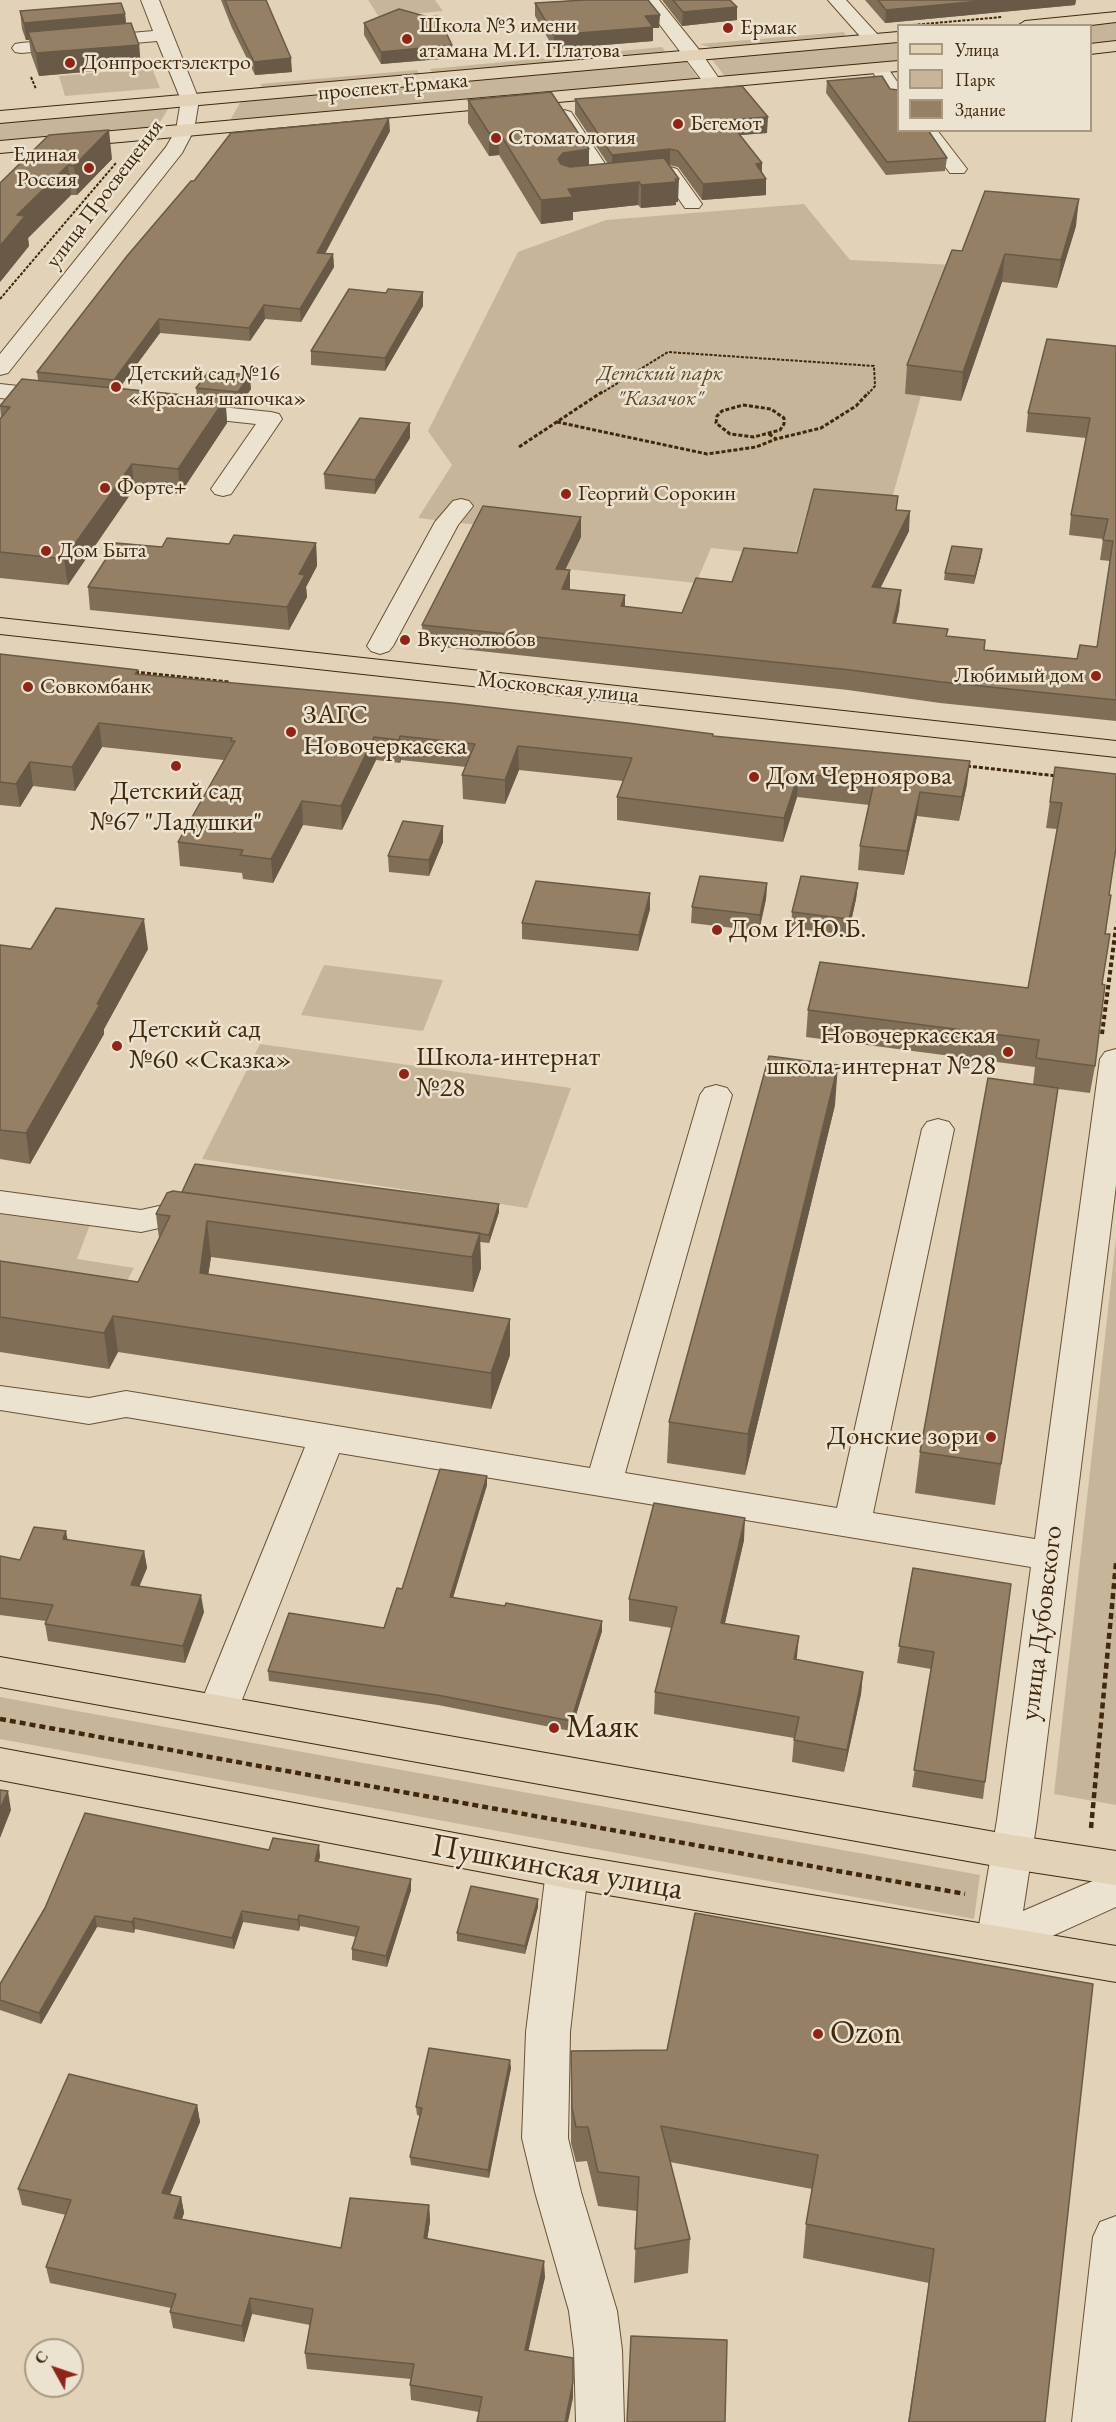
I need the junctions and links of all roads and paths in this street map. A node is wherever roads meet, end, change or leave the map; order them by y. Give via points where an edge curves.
1 (150, 0) edge
2 (650, 0) edge
3 (837, 0) edge
4 (1116, 17) edge
5 (1044, 24) edge
6 (164, 35) junction
7 (897, 37) edge
8 (872, 39) junction
9 (1116, 46) edge
10 (21, 48) edge
11 (1092, 49) edge
12 (694, 55) junction
13 (897, 66) edge
14 (879, 68) junction
15 (31, 76) edge
16 (713, 83) junction
17 (35, 86) edge
18 (897, 95) edge
19 (551, 97) junction
20 (190, 100) junction
21 (0, 117) edge
22 (185, 130) junction
23 (929, 132) edge
24 (139, 134) junction
25 (0, 147) edge
26 (656, 153) edge
27 (957, 169) dead end
28 (670, 172) junction
29 (693, 204) dead end
30 (0, 299) edge
31 (0, 368) edge
32 (0, 391) edge
33 (72, 398) edge
34 (154, 407) edge
35 (556, 422) junction
36 (770, 435) junction
37 (776, 438) junction
38 (519, 447) dead end
39 (223, 489) dead end
40 (461, 506) dead end
41 (0, 626) edge
42 (0, 639) edge
43 (380, 646) dead end
44 (131, 671) edge
45 (237, 683) edge
46 (1116, 749) edge
47 (1116, 760) edge
48 (962, 765) edge
49 (1068, 777) edge
50 (1116, 1059) edge
51 (716, 1095) dead end
52 (938, 1129) dead end
53 (1109, 1174) edge
54 (0, 1202) edge
55 (224, 1219) edge
56 (0, 1398) edge
57 (327, 1438) junction
58 (604, 1483) junction
59 (852, 1524) junction
60 (1051, 1556) junction
61 (1116, 1563) edge
62 (0, 1672) edge
63 (218, 1710) junction
64 (0, 1719) edge
65 (0, 1764) edge
66 (1091, 1832) dead end
67 (1012, 1852) junction
68 (1116, 1868) edge
69 (567, 1871) junction
70 (1116, 1888) edge
71 (1004, 1902) junction
72 (997, 1943) junction
73 (1116, 1964) edge
74 (1116, 2237) edge
75 (600, 2422) edge
76 (1096, 2422) edge

1 - 6 street, улица Просвещения
2 - 12 street
3 - 8 street
4 - 5 main road
6 - 10 street
6 - 20 street, улица Просвещения
7 - 8 main road, проспект Ермака
8 - 12 main road, проспект Ермака
9 - 11 main road
12 - 16 street
12 - 20 main road, проспект Ермака
13 - 14 main road, проспект Ермака
14 - 16 main road, проспект Ермака
14 - 18 street
15 - 17 path
16 - 19 main road, проспект Ермака
19 - 22 main road, проспект Ермака
19 - 28 street via 597,180
20 - 21 main road, проспект Ермака
20 - 22 street, улица Просвещения
22 - 24 main road, проспект Ермака
22 - 31 street, улица Просвещения via 175,149
23 - 27 street
24 - 25 main road, проспект Ермака
24 - 30 path
26 - 28 street
28 - 29 street
32 - 33 street
34 - 39 street via 272,419
35 - 37 path via 707,454 756,447
35 - 37 path via 668,352 874,366 875,386 856,406 821,428
35 - 38 path
36 - 36 path via 784,424 784,418 771,409 743,405 717,416 716,423 730,434
36 - 37 path
40 - 43 street via 447,522
41 - 46 main road, Московская улица
42 - 47 main road, Московская улица
44 - 45 path
48 - 49 path
50 - 53 street, улица Дубовского
51 - 58 street
52 - 59 street
53 - 60 street, улица Дубовского
54 - 55 street via 141,1221 177,1213
56 - 57 street via 89,1411 126,1404
57 - 58 street
57 - 63 street
58 - 59 street
59 - 60 street
60 - 67 street, улица Дубовского
61 - 66 path
62 - 63 main road
63 - 67 main road
64 - 71 path
65 - 69 main road, Пушкинская улица
67 - 68 main road
67 - 71 street, улица Дубовского
69 - 72 main road, Пушкинская улица
69 - 75 street via 548,2032 545,2138 593,2311
70 - 72 street
71 - 72 street, улица Дубовского
72 - 73 main road, Пушкинская улица
74 - 76 street

